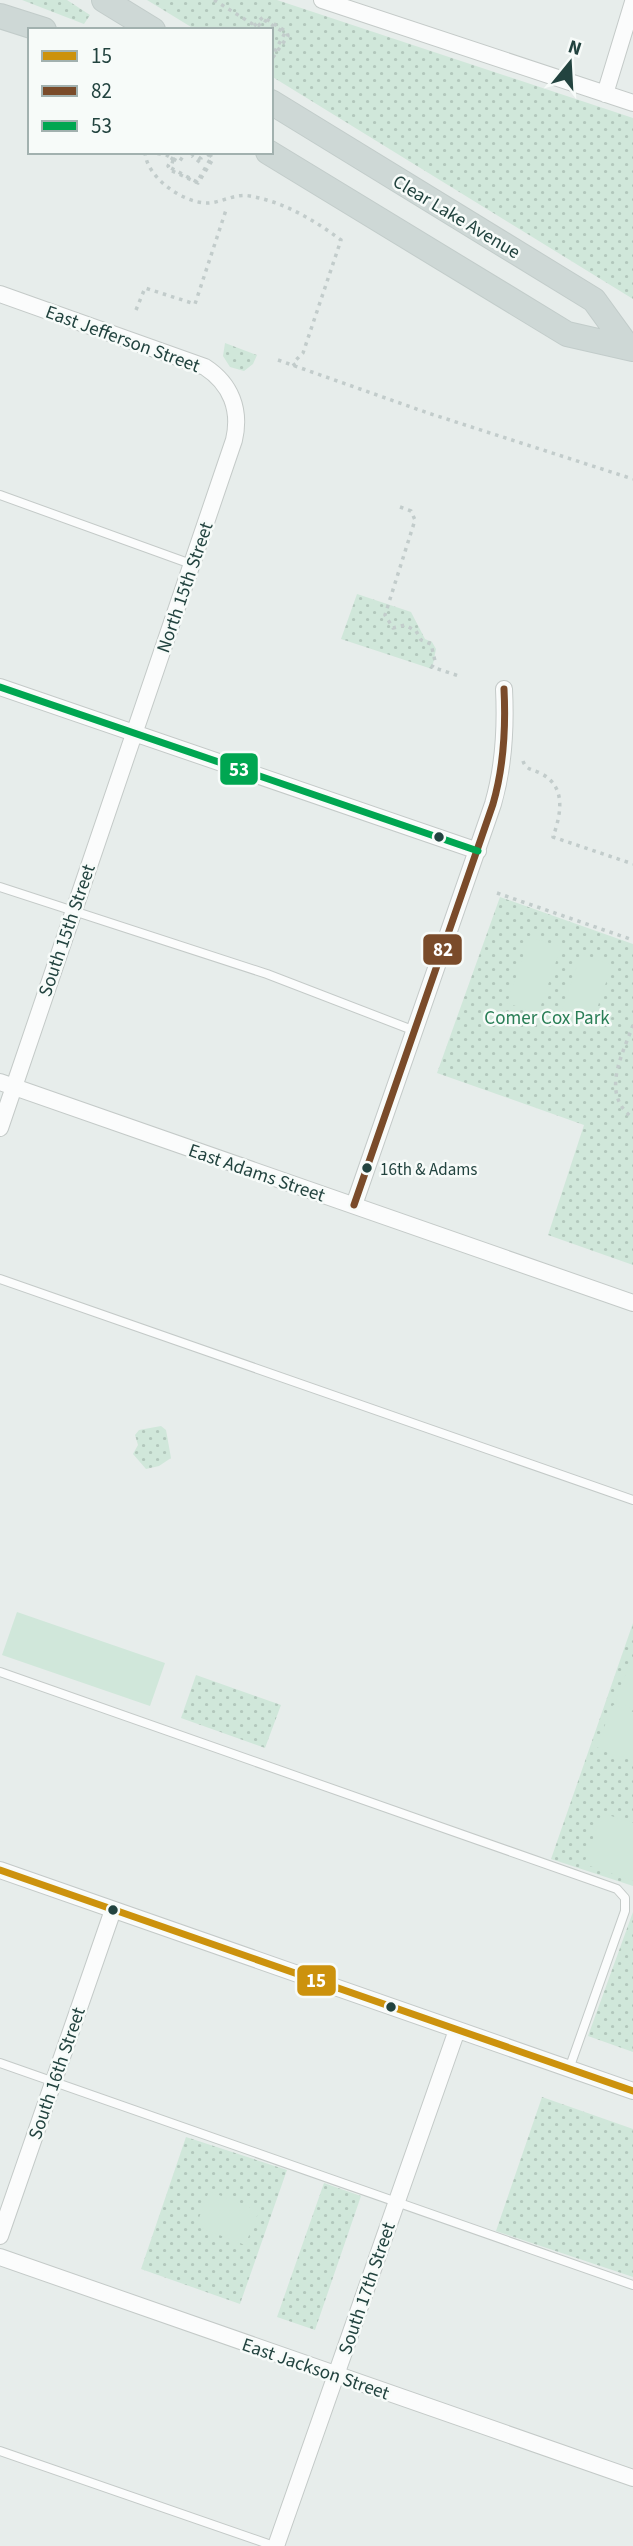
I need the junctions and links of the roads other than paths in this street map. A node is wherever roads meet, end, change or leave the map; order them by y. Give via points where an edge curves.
1 (104, 0) edge
2 (322, 0) edge
3 (633, 2) edge
4 (0, 16) edge
5 (38, 28) edge
6 (150, 28) edge
7 (605, 94) junction
8 (273, 103) edge
9 (633, 103) edge
10 (271, 154) edge
11 (0, 294) edge
12 (631, 348) edge
13 (234, 440) joint
14 (0, 495) edge
15 (191, 564) junction
16 (0, 687) edge
17 (504, 689) dead end
18 (134, 733) junction
19 (478, 851) junction
20 (0, 887) edge
21 (73, 910) junction
22 (415, 1031) junction
23 (7, 1084) edge
24 (0, 1128) edge
25 (354, 1205) junction
26 (0, 1279) edge
27 (633, 1303) edge
28 (633, 1500) edge
29 (0, 1672) edge
30 (0, 1870) edge
31 (113, 1910) junction
32 (457, 2029) junction
33 (0, 2063) edge
34 (569, 2069) junction
35 (52, 2082) junction
36 (633, 2091) edge
37 (396, 2204) junction
38 (0, 2235) edge
39 (0, 2257) edge
40 (633, 2286) edge
41 (336, 2375) junction
42 (0, 2451) edge
43 (633, 2478) edge
44 (275, 2546) edge

1 - 6 main road
2 - 7 street
3 - 7 street
4 - 5 main road
7 - 9 street
8 - 12 main road, Clear Lake Avenue via 594,300
10 - 12 main road, Clear Lake Avenue via 566,334
11 - 13 street, East Jefferson Street via 205,366 233,397 237,414
13 - 15 street, North 15th Street
14 - 15 lane
15 - 18 street, North 15th Street
16 - 18 street
17 - 19 street via 501,777
18 - 19 street
18 - 21 street, South 15th Street
19 - 22 street
20 - 21 lane
21 - 22 lane via 267,974
21 - 23 street, South 15th Street
22 - 25 street
23 - 24 street, South 15th Street
23 - 25 street, East Adams Street
25 - 27 street, East Adams Street
26 - 28 lane
29 - 34 lane via 617,1889 625,1898 625,1911
30 - 31 street
31 - 32 street
31 - 35 street, South 16th Street
32 - 34 street
32 - 37 street, South 17th Street
33 - 35 lane
34 - 36 street
35 - 37 lane
35 - 38 street, South 16th Street
37 - 40 lane
37 - 41 street, South 17th Street
39 - 41 street, East Jackson Street
41 - 43 street, East Jackson Street
41 - 44 street, South 17th Street
42 - 44 lane

